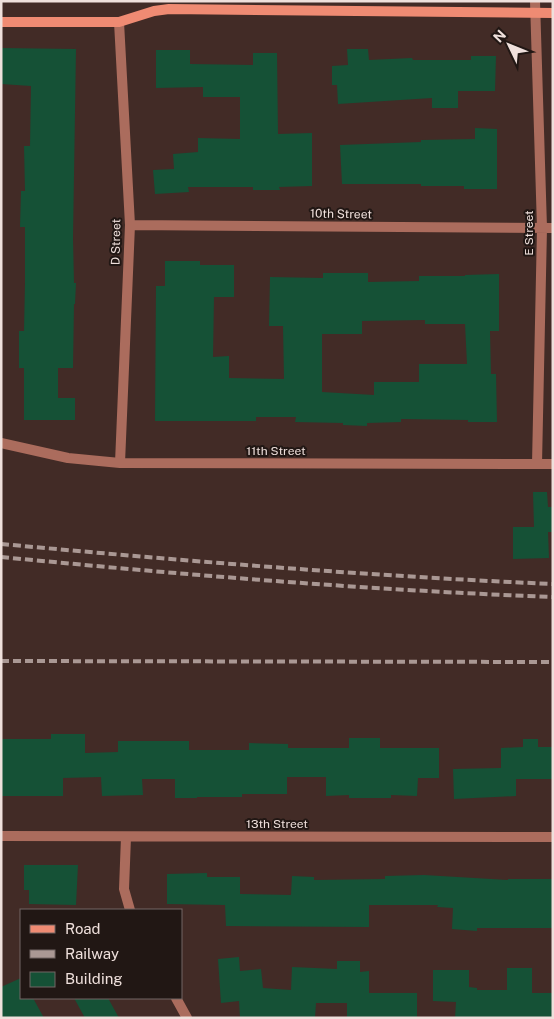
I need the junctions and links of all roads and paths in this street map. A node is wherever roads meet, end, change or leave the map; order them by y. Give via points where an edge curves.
1 (535, 1) edge
2 (535, 12) junction
3 (553, 13) edge
4 (1, 22) edge
5 (119, 22) junction
6 (130, 225) junction
7 (548, 228) edge
8 (1, 443) edge
9 (120, 463) junction
10 (537, 464) junction
11 (553, 464) edge
12 (1, 836) edge
13 (126, 837) junction
14 (553, 837) edge
15 (130, 909) edge
16 (177, 999) edge
17 (187, 1018) edge

1 - 2 street, E Street
2 - 3 street
2 - 5 street via 169,9
2 - 7 street, E Street
4 - 5 street
5 - 6 street, D Street
6 - 7 street, 10th Street
6 - 9 street, D Street
7 - 10 street, E Street
8 - 9 street, 11th Street via 68,458
9 - 10 street, 11th Street
10 - 11 street, 11th Street
12 - 13 street, 13th Street
13 - 14 street, 13th Street
13 - 15 street via 124,889
16 - 17 street

